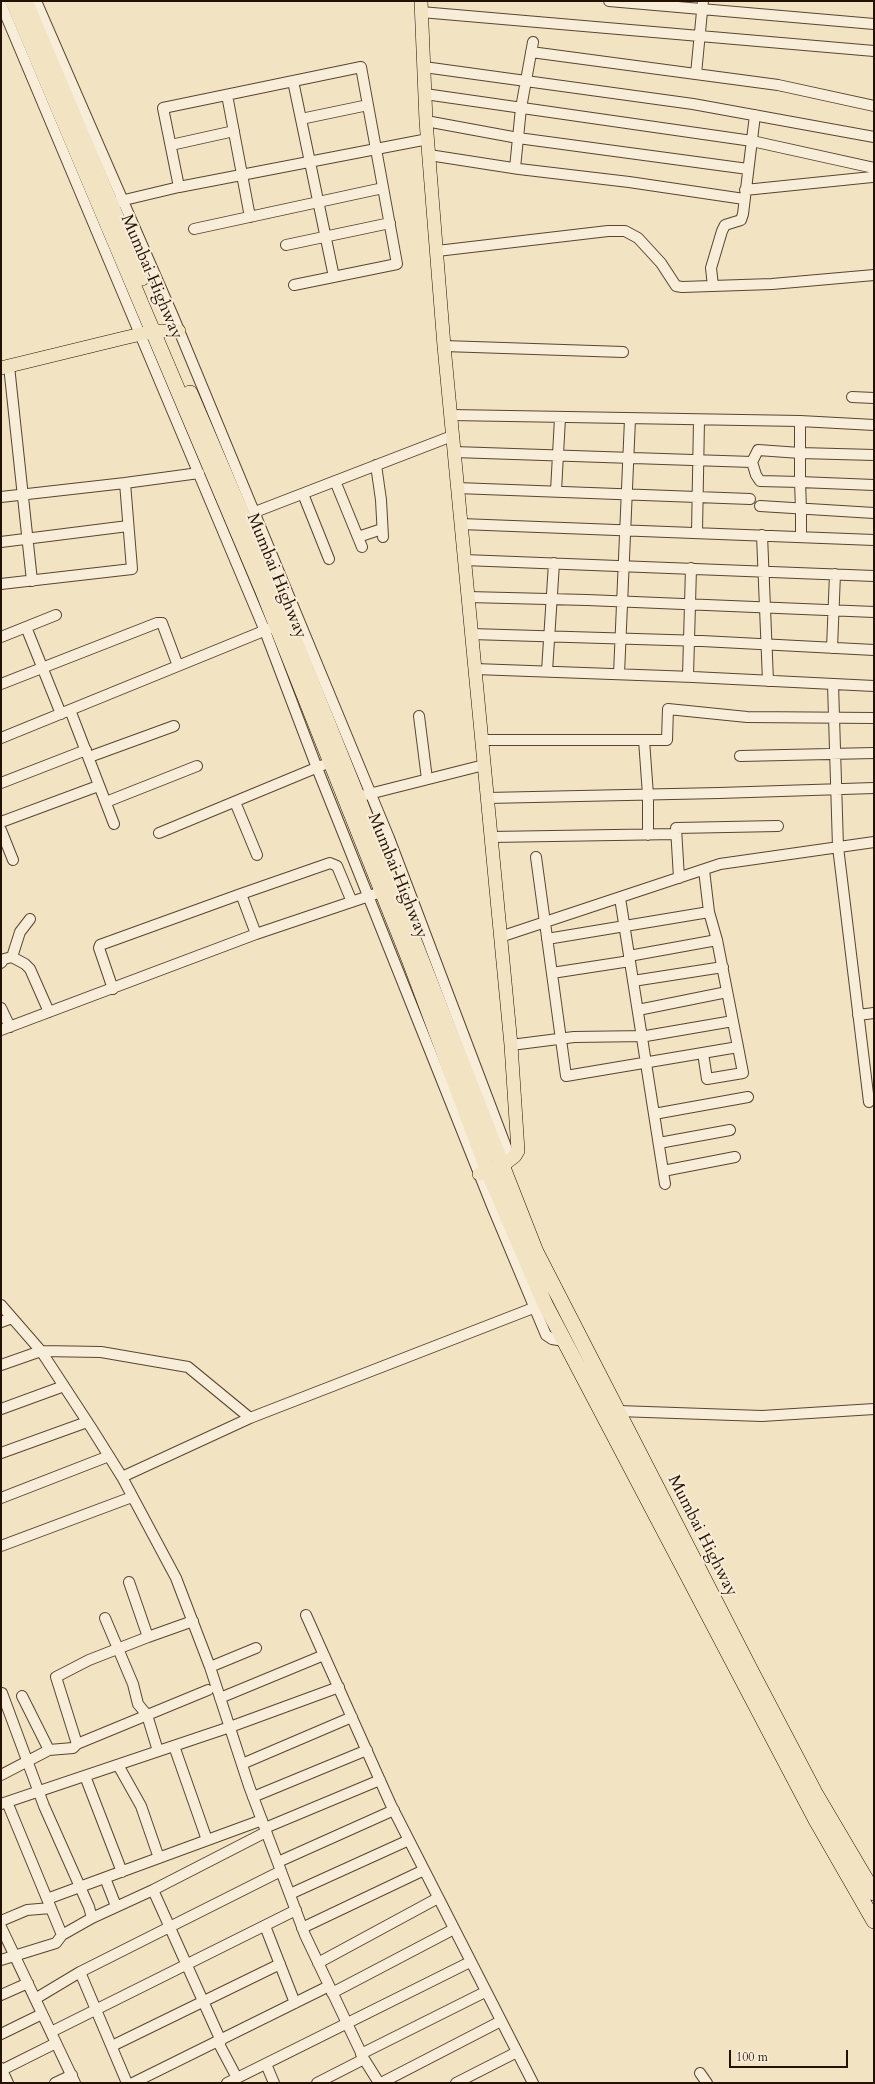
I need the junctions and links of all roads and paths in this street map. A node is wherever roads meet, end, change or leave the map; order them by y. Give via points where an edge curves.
1 (13, 1) edge
2 (25, 1) edge
3 (36, 1) edge
4 (609, 1) edge
5 (1, 4) edge
6 (703, 4) edge
7 (421, 6) edge
8 (874, 24) edge
9 (700, 36) junction
10 (874, 51) edge
11 (424, 67) junction
12 (696, 74) junction
13 (293, 81) junction
14 (527, 81) junction
15 (425, 94) junction
16 (227, 95) junction
17 (368, 105) junction
18 (874, 106) edge
19 (521, 108) junction
20 (755, 115) junction
21 (301, 119) junction
22 (426, 121) junction
23 (234, 131) junction
24 (874, 137) edge
25 (518, 138) junction
26 (428, 139) junction
27 (752, 141) junction
28 (171, 145) junction
29 (376, 149) junction
30 (429, 155) junction
31 (310, 162) junction
32 (515, 168) junction
33 (874, 168) edge
34 (748, 169) junction
35 (242, 175) junction
36 (874, 175) edge
37 (180, 187) junction
38 (383, 188) junction
39 (745, 194) junction
40 (116, 202) junction
41 (318, 202) junction
42 (250, 217) junction
43 (390, 223) junction
44 (194, 229) dead end
45 (325, 237) junction
46 (286, 245) dead end
47 (437, 251) junction
48 (874, 275) edge
49 (334, 277) junction
50 (294, 285) dead end
51 (713, 286) junction
52 (179, 330) junction
53 (153, 332) junction
54 (444, 346) junction
55 (623, 352) dead end
56 (5, 367) edge
57 (852, 397) dead end
58 (874, 398) edge
59 (451, 415) junction
60 (560, 418) junction
61 (630, 419) junction
62 (700, 420) junction
63 (800, 421) junction
64 (874, 425) edge
65 (452, 436) junction
66 (454, 452) junction
67 (800, 452) junction
68 (558, 455) junction
69 (874, 455) edge
70 (199, 456) junction
71 (628, 458) junction
72 (698, 460) junction
73 (752, 462) junction
74 (376, 466) junction
75 (199, 473) junction
76 (335, 481) junction
77 (800, 482) junction
78 (125, 483) junction
79 (874, 485) edge
80 (458, 488) junction
81 (556, 491) junction
82 (626, 493) junction
83 (23, 494) junction
84 (303, 494) junction
85 (697, 496) junction
86 (1, 497) edge
87 (750, 499) dead end
88 (760, 506) dead end
89 (800, 509) junction
90 (255, 512) junction
91 (874, 513) edge
92 (461, 524) junction
93 (128, 526) junction
94 (625, 530) junction
95 (696, 532) junction
96 (762, 534) junction
97 (801, 536) junction
98 (358, 537) junction
99 (28, 539) junction
100 (874, 540) edge
101 (1, 542) edge
102 (362, 547) dead end
103 (329, 559) dead end
104 (464, 560) junction
105 (554, 563) junction
106 (624, 566) junction
107 (691, 568) junction
108 (764, 570) junction
109 (835, 574) junction
110 (874, 576) edge
111 (32, 581) junction
112 (1, 584) edge
113 (468, 597) junction
114 (552, 599) junction
115 (622, 601) junction
116 (690, 604) junction
117 (765, 608) junction
118 (834, 611) junction
119 (874, 612) edge
120 (56, 615) dead end
121 (26, 627) junction
122 (270, 628) junction
123 (471, 634) junction
124 (1, 636) edge
125 (549, 636) junction
126 (621, 638) junction
127 (688, 641) junction
128 (766, 645) junction
129 (832, 648) junction
130 (874, 650) edge
131 (178, 666) junction
132 (42, 668) junction
133 (475, 669) junction
134 (546, 671) junction
135 (619, 674) junction
136 (688, 676) junction
137 (768, 681) junction
138 (1, 684) edge
139 (833, 684) junction
140 (874, 686) edge
141 (65, 712) junction
142 (419, 716) dead end
143 (834, 718) junction
144 (874, 718) edge
145 (174, 726) dead end
146 (1, 738) edge
147 (482, 740) junction
148 (644, 740) junction
149 (874, 753) edge
150 (88, 754) junction
151 (835, 754) junction
152 (740, 756) dead end
153 (324, 765) junction
154 (484, 765) junction
155 (196, 766) dead end
156 (427, 779) junction
157 (1, 783) edge
158 (98, 786) junction
159 (874, 788) edge
160 (836, 789) junction
161 (648, 795) junction
162 (364, 796) junction
163 (487, 798) junction
164 (106, 802) junction
165 (235, 802) junction
166 (1, 822) edge
167 (114, 824) dead end
168 (778, 826) dead end
169 (1, 830) edge
170 (159, 833) dead end
171 (676, 834) junction
172 (648, 835) junction
173 (491, 837) junction
174 (874, 842) edge
175 (838, 847) junction
176 (257, 855) dead end
177 (536, 857) dead end
178 (13, 860) dead end
179 (704, 870) junction
180 (678, 878) junction
181 (241, 894) junction
182 (375, 894) junction
183 (620, 898) junction
184 (352, 902) junction
185 (709, 912) junction
186 (30, 919) dead end
187 (544, 923) junction
188 (625, 926) junction
189 (256, 934) junction
190 (500, 938) junction
191 (547, 939) junction
192 (717, 940) junction
193 (12, 957) junction
194 (630, 959) junction
195 (1, 963) edge
196 (722, 967) junction
197 (552, 973) junction
198 (633, 981) junction
199 (113, 989) junction
200 (728, 992) junction
201 (1, 1008) edge
202 (638, 1010) junction
203 (49, 1012) junction
204 (874, 1013) edge
205 (858, 1015) junction
206 (733, 1021) junction
207 (5, 1029) edge
208 (642, 1035) junction
209 (561, 1038) junction
210 (511, 1045) junction
211 (738, 1048) junction
212 (703, 1054) junction
213 (646, 1063) junction
214 (748, 1097) dead end
215 (869, 1102) dead end
216 (654, 1114) junction
217 (730, 1130) dead end
218 (658, 1143) junction
219 (735, 1157) dead end
220 (495, 1168) junction
221 (663, 1171) junction
222 (665, 1184) dead end
223 (1, 1305) edge
224 (540, 1306) junction
225 (12, 1318) junction
226 (1, 1322) edge
227 (41, 1351) junction
228 (1, 1365) edge
229 (64, 1386) junction
230 (1, 1409) edge
231 (874, 1409) edge
232 (618, 1411) junction
233 (250, 1418) junction
234 (87, 1422) junction
235 (1, 1453) edge
236 (109, 1456) junction
237 (122, 1477) junction
238 (132, 1497) junction
239 (1, 1498) edge
240 (1, 1546) edge
241 (129, 1582) dead end
242 (306, 1615) dead end
243 (104, 1618) dead end
244 (193, 1621) junction
245 (148, 1637) junction
246 (256, 1648) dead end
247 (118, 1649) junction
248 (324, 1655) junction
249 (210, 1667) junction
250 (339, 1687) junction
251 (208, 1690) dead end
252 (2, 1693) dead end
253 (22, 1696) dead end
254 (220, 1698) junction
255 (147, 1715) junction
256 (352, 1717) junction
257 (230, 1727) junction
258 (77, 1744) junction
259 (174, 1746) junction
260 (49, 1750) junction
261 (367, 1750) junction
262 (158, 1751) junction
263 (28, 1762) junction
264 (242, 1764) junction
265 (118, 1765) junction
266 (1, 1775) edge
267 (85, 1776) junction
268 (380, 1780) junction
269 (38, 1792) junction
270 (253, 1797) junction
271 (4, 1803) edge
272 (394, 1810) junction
273 (264, 1827) junction
274 (207, 1840) junction
275 (409, 1840) junction
276 (159, 1858) junction
277 (279, 1867) junction
278 (424, 1870) junction
279 (122, 1872) junction
280 (105, 1878) junction
281 (80, 1887) junction
282 (153, 1890) junction
283 (290, 1894) junction
284 (874, 1894) edge
285 (438, 1898) junction
286 (49, 1904) junction
287 (116, 1906) junction
288 (296, 1910) junction
289 (92, 1918) junction
290 (874, 1921) edge
291 (1, 1922) edge
292 (265, 1926) junction
293 (1, 1927) edge
294 (170, 1927) junction
295 (302, 1928) junction
296 (454, 1929) junction
297 (62, 1935) junction
298 (14, 1955) junction
299 (1, 1960) edge
300 (470, 1962) junction
301 (318, 1963) junction
302 (187, 1964) junction
303 (280, 1964) junction
304 (80, 1972) junction
305 (28, 1984) junction
306 (331, 1989) junction
307 (485, 1992) junction
308 (1, 1995) edge
309 (35, 1999) junction
310 (203, 2001) junction
311 (295, 2003) junction
312 (96, 2010) junction
313 (42, 2014) junction
314 (501, 2021) junction
315 (347, 2023) junction
316 (51, 2032) junction
317 (1, 2034) edge
318 (219, 2041) junction
319 (56, 2043) junction
320 (112, 2046) junction
321 (517, 2052) junction
322 (363, 2056) junction
323 (266, 2064) junction
324 (2, 2069) edge
325 (700, 2073) dead end
326 (237, 2078) junction
327 (73, 2079) edge
328 (8, 2083) edge
329 (55, 2083) edge
330 (128, 2083) edge
331 (133, 2083) edge
332 (227, 2083) edge
333 (274, 2083) edge
334 (317, 2083) edge
335 (380, 2083) edge
336 (456, 2083) edge
337 (533, 2083) edge
338 (707, 2083) edge

1 - 53 highway, Mumbai Highway
2 - 40 highway, Mumbai Highway
3 - 40 street
4 - 6 street
5 - 53 street
6 - 8 street
6 - 9 street
7 - 9 street
7 - 11 main road
9 - 10 street
9 - 12 street
11 - 14 street
11 - 15 main road
12 - 14 street via 532,47
12 - 18 street via 778,85
13 - 16 street
13 - 17 street via 361,67
13 - 21 street
14 - 19 street
14 - 20 street
15 - 19 street
15 - 22 main road
16 - 23 street
16 - 28 street via 163,108
17 - 21 street
17 - 29 street
19 - 25 street
19 - 27 street
20 - 24 street
20 - 27 street
21 - 31 street
22 - 25 street
22 - 26 main road
23 - 28 street
23 - 35 street
25 - 32 street
25 - 34 street
26 - 29 street
26 - 30 main road
27 - 33 street
27 - 34 street
28 - 37 street
29 - 31 street
29 - 38 street
30 - 32 street
30 - 47 main road
31 - 35 street
31 - 41 street
32 - 39 street
34 - 39 street
35 - 37 street
35 - 42 street
36 - 39 street
37 - 40 street
38 - 41 street
38 - 43 street
39 - 51 street via 741,220 726,225 722,231 711,268
40 - 52 street
40 - 53 highway, Mumbai Highway
41 - 42 street
41 - 45 street
42 - 44 street
43 - 45 street
43 - 49 street via 397,264
45 - 46 street
45 - 49 street
47 - 51 street via 608,231 626,232 638,238 676,286
47 - 54 main road
48 - 51 street
49 - 50 street
52 - 53 main road
52 - 90 street
53 - 56 main road
53 - 70 highway, Mumbai Highway
53 - 162 highway, Mumbai Highway via 277,596
54 - 55 street
54 - 59 main road
56 - 83 street
57 - 58 street
59 - 60 street
59 - 65 main road
60 - 61 street
60 - 68 street
61 - 62 street
61 - 71 street
62 - 63 street
62 - 72 street
63 - 64 street
63 - 67 street
65 - 66 main road
65 - 74 street
66 - 68 street
66 - 80 main road
67 - 69 street
67 - 73 street via 758,450
67 - 77 street
68 - 71 street
68 - 81 street
70 - 75 street
70 - 122 highway, Mumbai Highway
71 - 72 street
71 - 82 street
72 - 73 street
72 - 85 street
73 - 77 street via 760,481
74 - 76 street
74 - 98 street via 383,533
75 - 78 street
75 - 122 street
76 - 84 street
76 - 98 street
77 - 79 street
77 - 89 street
78 - 83 street
78 - 93 street
80 - 81 street
80 - 92 main road
81 - 82 street
82 - 85 street
82 - 94 street
83 - 86 street
83 - 99 street
84 - 90 street
84 - 103 street
85 - 87 street
85 - 95 street
88 - 89 street
89 - 91 street
89 - 97 street
90 - 162 street
92 - 94 street
92 - 104 main road
93 - 99 street
93 - 111 street via 132,569
94 - 95 street
94 - 106 street
95 - 96 street
96 - 97 street
96 - 108 street
97 - 100 street
98 - 102 street
99 - 101 street
99 - 111 street
104 - 105 street
104 - 113 main road
105 - 106 street
105 - 114 street
106 - 107 street
106 - 115 street
107 - 108 street
107 - 116 street
108 - 109 street
108 - 117 street
109 - 110 street
109 - 118 street
111 - 112 street
113 - 114 street
113 - 123 main road
114 - 115 street
114 - 125 street
115 - 116 street
115 - 126 street
116 - 117 street
116 - 127 street
117 - 118 street
117 - 128 street
118 - 119 street
118 - 129 street
120 - 121 street
121 - 124 street
121 - 132 street
122 - 131 street
122 - 153 highway, Mumbai Highway
123 - 125 street
123 - 133 main road
125 - 126 street
125 - 134 street
126 - 127 street
126 - 135 street
127 - 128 street
127 - 136 street
128 - 129 street
128 - 137 street
129 - 130 street
131 - 132 street via 162,623 156,623
131 - 141 street
132 - 138 street
132 - 141 street
133 - 134 street
133 - 147 main road
134 - 135 street
135 - 136 street
136 - 137 street
137 - 139 street
139 - 140 street
139 - 143 street
141 - 146 street
141 - 150 street
142 - 156 street
143 - 144 street
143 - 148 street via 747,717 668,709 667,740
143 - 151 street
145 - 150 street
147 - 148 street
147 - 154 main road
148 - 161 street
149 - 151 street
150 - 157 street
150 - 158 street
151 - 152 street
151 - 160 street
153 - 165 street
153 - 182 highway, Mumbai Highway
154 - 156 street
154 - 163 main road
155 - 164 street
156 - 162 street
158 - 164 street
158 - 166 street
159 - 160 street
160 - 161 street
160 - 175 street
161 - 163 street
161 - 172 street
162 - 220 highway, Mumbai Highway via 492,1139
162 - 220 street via 389,838
163 - 173 main road
164 - 167 street
165 - 170 street
165 - 176 street
168 - 171 street via 676,828
169 - 178 street
171 - 172 street
171 - 180 street
172 - 173 street
173 - 190 main road
174 - 175 street
175 - 179 street via 720,864
175 - 205 street
177 - 187 street
179 - 180 street
179 - 185 street
180 - 183 street
181 - 184 street via 330,863 337,866
181 - 189 street
181 - 199 street via 100,945
182 - 184 street
182 - 220 highway, Mumbai Highway
183 - 187 street
183 - 188 street
184 - 189 street
185 - 188 street
185 - 192 street
186 - 193 street via 20,932
187 - 190 street
187 - 191 street
188 - 191 street
188 - 194 street
189 - 199 street
190 - 210 main road
191 - 197 street
192 - 194 street
192 - 196 street
193 - 195 street via 4,959
193 - 203 street via 30,969
194 - 197 street
194 - 198 street
196 - 198 street
196 - 200 street
197 - 209 street
198 - 202 street
199 - 203 street
200 - 202 street
200 - 206 street
201 - 207 street
202 - 208 street
203 - 207 street
204 - 205 street
205 - 215 street
206 - 208 street
206 - 211 street
208 - 209 street
208 - 213 street
209 - 210 street
209 - 213 street via 566,1076
210 - 220 main road via 518,1151
211 - 212 street
211 - 212 street via 743,1073 714,1078 707,1079
212 - 213 street
213 - 216 street
214 - 216 street
216 - 218 street
217 - 218 street
218 - 221 street
219 - 221 street
220 - 224 highway
220 - 232 highway, Mumbai Highway via 511,1189 536,1252
221 - 222 street
223 - 225 street
224 - 233 street
224 - 290 highway via 564,1341 812,1813
225 - 226 street
225 - 227 street
227 - 228 street
227 - 229 street
227 - 233 street via 101,1352 188,1367
229 - 230 street
229 - 234 street
231 - 232 street via 762,1416
232 - 284 highway, Mumbai Highway via 815,1793
233 - 237 street
234 - 235 street
234 - 236 street
236 - 237 street
236 - 239 street
237 - 238 street
238 - 240 street
238 - 244 street via 176,1578
241 - 245 street
242 - 248 street
243 - 247 street
244 - 245 street
244 - 249 street
245 - 247 street
246 - 249 street
247 - 255 street via 133,1684 138,1704
247 - 258 street via 89,1660 56,1678
248 - 250 street
248 - 254 street
249 - 254 street
250 - 256 street
250 - 257 street
251 - 255 street
252 - 263 street
253 - 260 street
254 - 257 street
255 - 258 street
255 - 262 street
256 - 261 street
256 - 264 street
257 - 259 street
257 - 264 street
258 - 260 street via 73,1748
259 - 262 street
259 - 274 street
260 - 263 street
261 - 268 street
261 - 270 street
262 - 265 street
263 - 266 street
263 - 269 street
264 - 270 street
265 - 267 street
265 - 276 street via 141,1806
267 - 269 street
267 - 279 street
268 - 272 street
268 - 273 street
269 - 271 street
269 - 281 street
270 - 273 street
271 - 286 street
272 - 275 street
272 - 277 street
273 - 274 street
273 - 277 street
273 - 282 street
274 - 276 street
275 - 278 street
275 - 283 street
276 - 279 street
277 - 283 street
277 - 294 street
278 - 285 street
278 - 295 street
279 - 280 street
280 - 281 street
280 - 287 street
281 - 286 street
281 - 289 street
282 - 287 street
282 - 294 street
283 - 288 street
285 - 296 street
285 - 301 street
286 - 291 street via 27,1910
286 - 297 street
287 - 289 street
288 - 292 street
288 - 295 street
289 - 297 street
292 - 302 street
292 - 303 street
293 - 298 street
294 - 302 street
294 - 304 street
295 - 301 street
296 - 300 street
296 - 306 street
297 - 298 street via 56,1943
298 - 299 street
298 - 305 street
300 - 307 street
300 - 315 street
301 - 306 street
302 - 310 street
302 - 312 street
303 - 310 street
303 - 311 street
304 - 309 street
304 - 312 street
305 - 308 street
305 - 309 street
306 - 311 street
306 - 315 street
307 - 314 street
307 - 322 street
309 - 313 street
310 - 318 street
310 - 320 street
311 - 318 street
312 - 316 street
312 - 320 street
313 - 316 street
313 - 317 street
314 - 321 street
314 - 335 street
315 - 322 street
315 - 323 street
316 - 319 street
318 - 326 street
318 - 331 street
319 - 324 street
319 - 327 street
320 - 330 street
321 - 336 street
321 - 337 street
322 - 334 street
322 - 335 street
323 - 326 street
323 - 333 street
324 - 328 street
325 - 338 street
326 - 332 street
327 - 329 street

